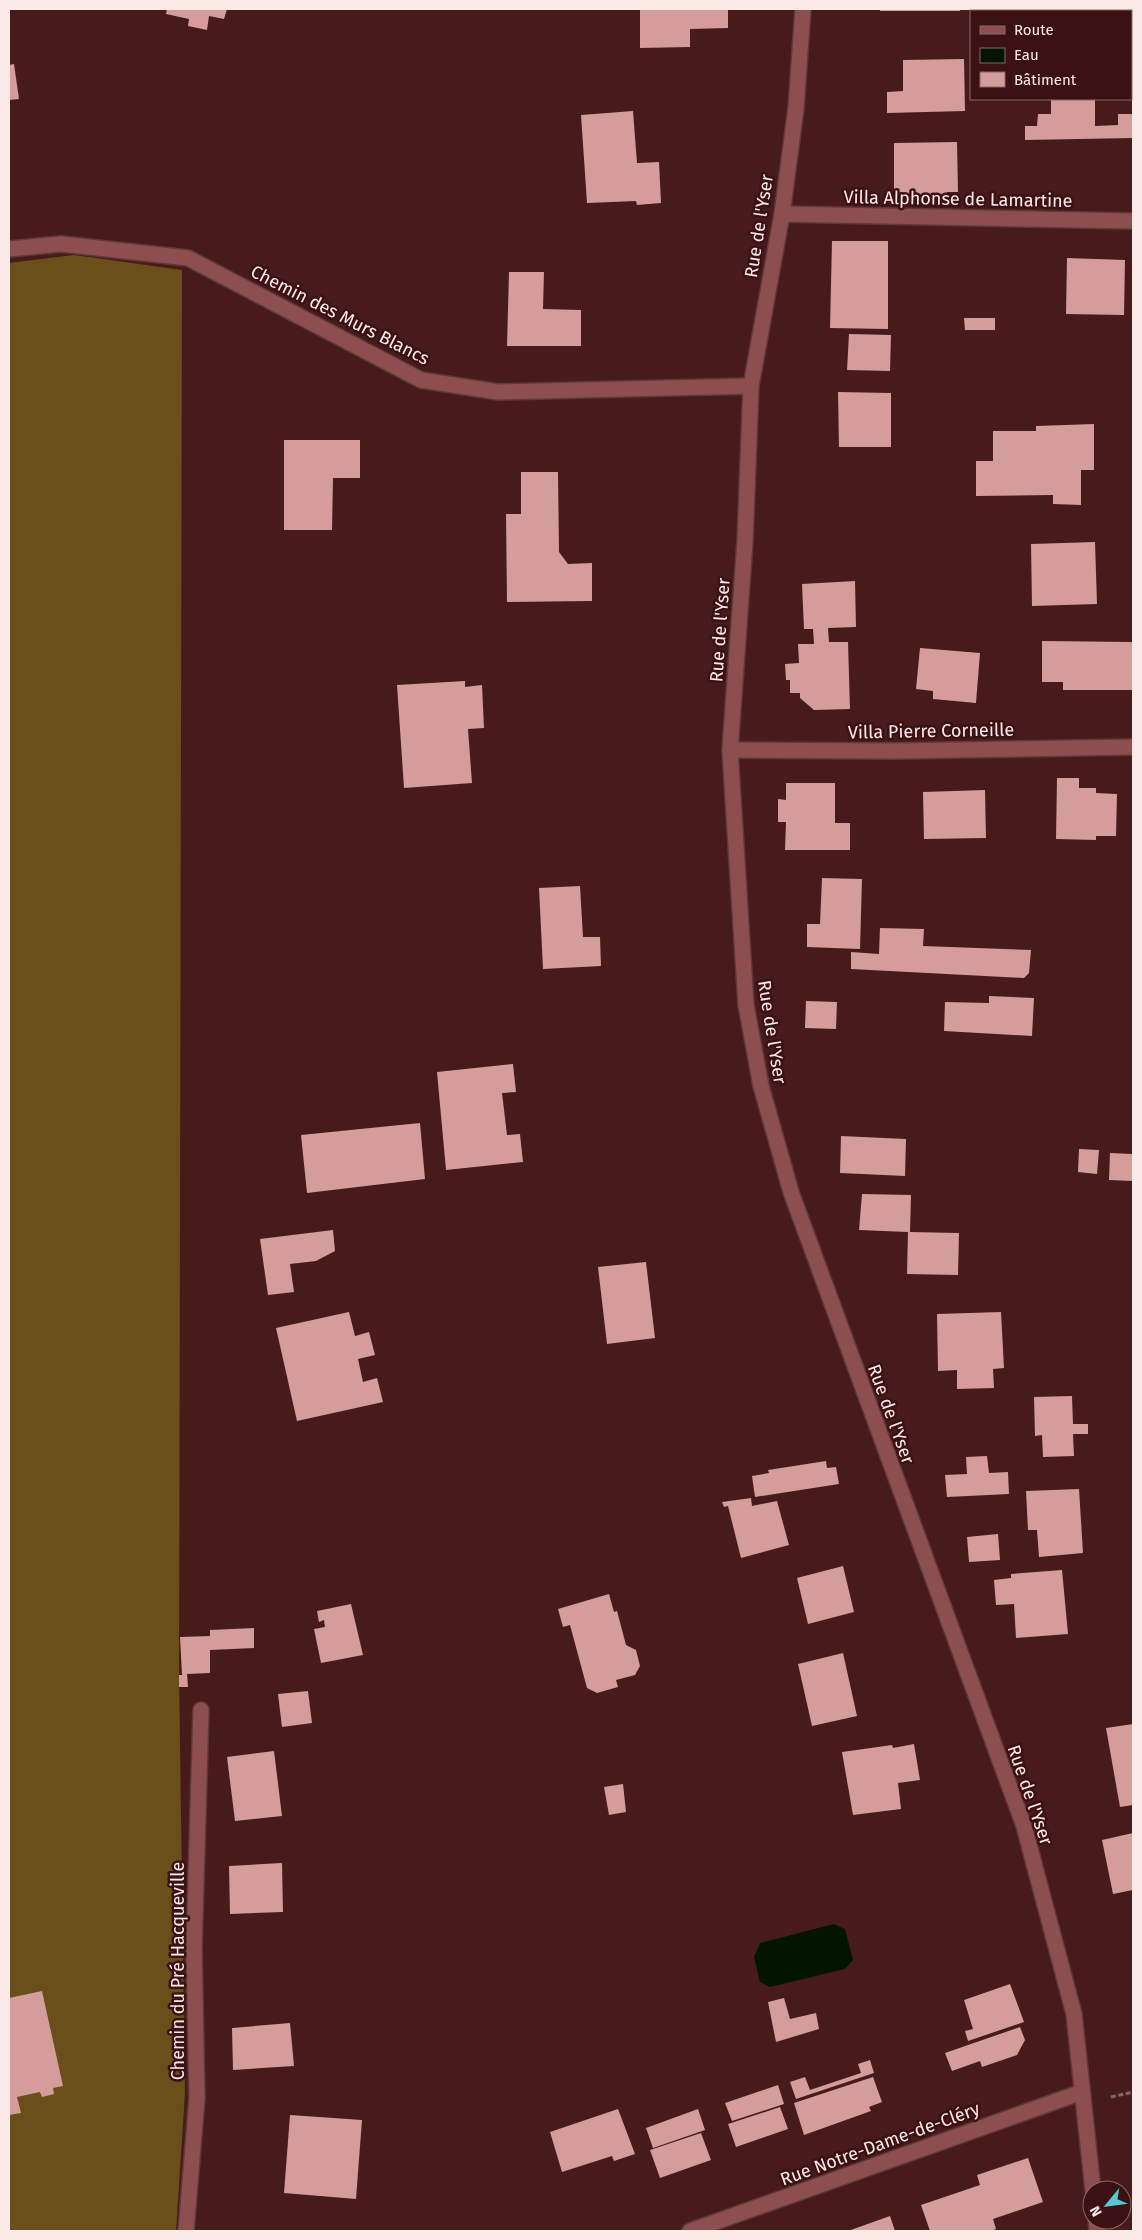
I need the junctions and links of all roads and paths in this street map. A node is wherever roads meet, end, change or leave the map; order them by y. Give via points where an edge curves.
1 (803, 9) edge
2 (782, 214) junction
3 (1133, 221) edge
4 (9, 249) edge
5 (751, 386) junction
6 (1133, 747) edge
7 (730, 750) junction
8 (201, 1710) dead end
9 (1082, 2092) junction
10 (1092, 2180) edge
11 (186, 2231) edge
12 (690, 2231) edge

1 - 2 street, Rue de l'Yser via 796,108
2 - 3 street, Villa Alphonse de Lamartine
2 - 5 street, Rue de l'Yser
4 - 5 street, Chemin des Murs Blancs via 61,244 188,258 421,380 498,392
5 - 7 street, Rue de l'Yser via 745,540
6 - 7 street, Villa Pierre Corneille
7 - 9 street, Rue de l'Yser via 746,1005 761,1086 791,1192 1024,1826 1074,2014
8 - 11 street, Chemin du Pré Hacqueville via 194,1948 197,2098
9 - 10 street, Rue de l'Yser
9 - 12 street, Rue Notre-Dame-de-Cléry

